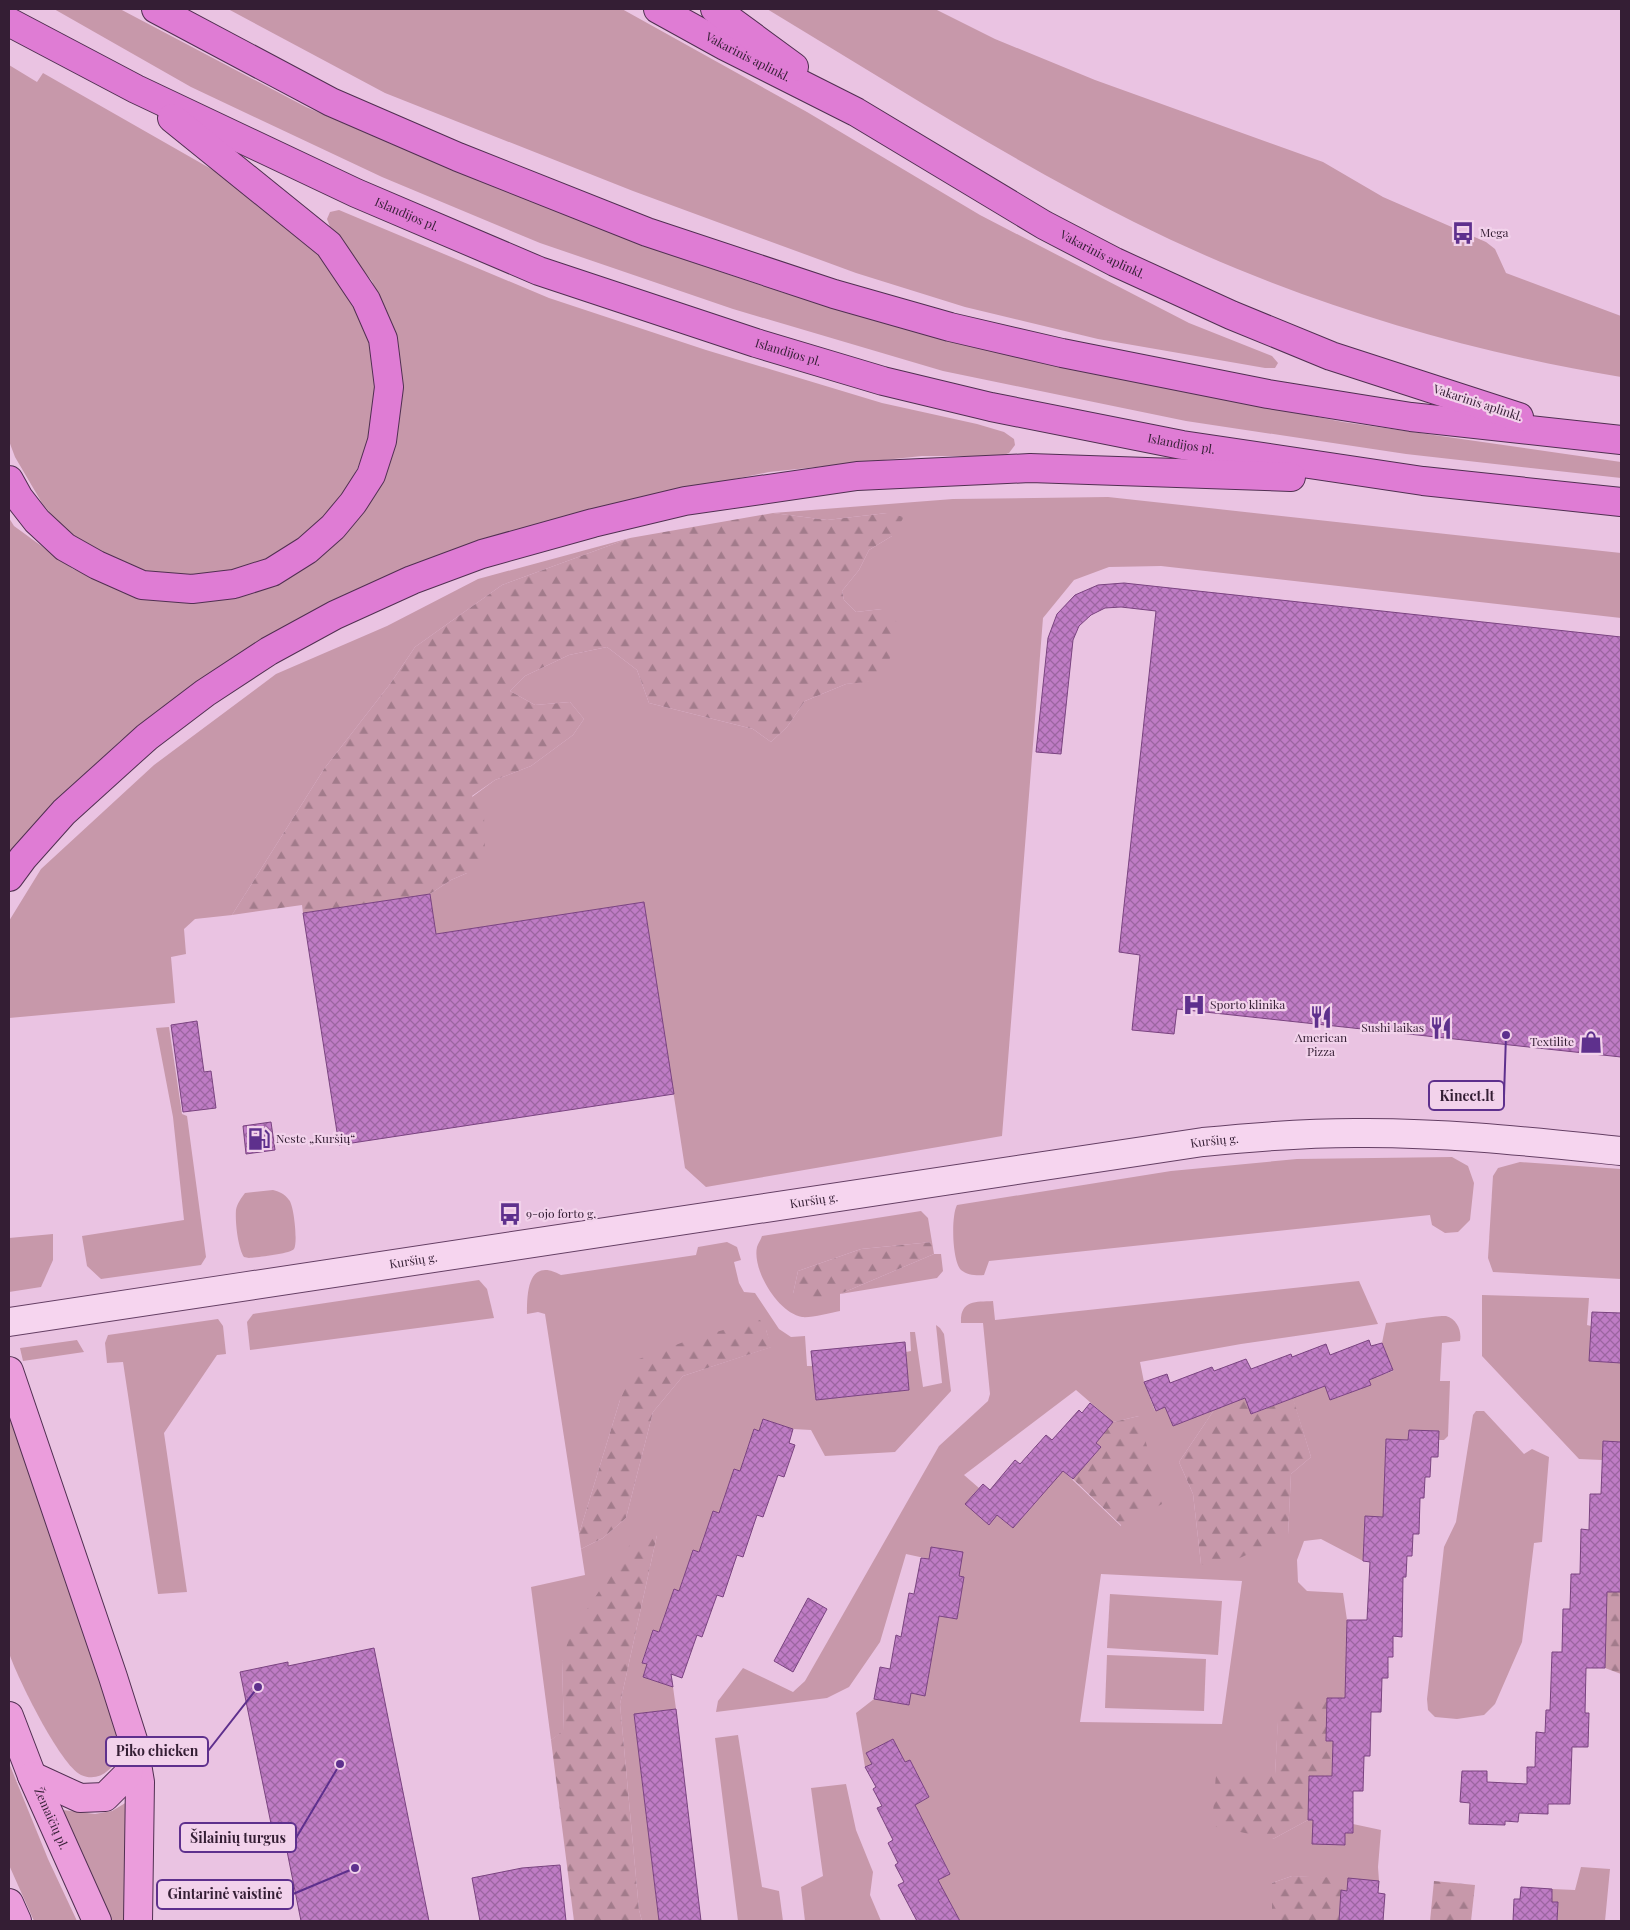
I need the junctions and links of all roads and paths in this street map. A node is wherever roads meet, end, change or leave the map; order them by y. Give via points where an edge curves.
1 (156, 9) edge
2 (658, 9) edge
3 (715, 9) edge
4 (18, 27) edge
5 (136, 88) junction
6 (856, 112) junction
7 (1576, 434) junction
8 (1621, 440) edge
9 (9, 480) edge
10 (1423, 481) junction
11 (1621, 502) edge
12 (9, 877) edge
13 (1621, 1151) edge
14 (9, 1322) edge
15 (9, 1371) edge
16 (9, 1716) edge
17 (133, 1740) junction
18 (32, 1776) junction
19 (9, 1904) edge
20 (17, 1921) edge
21 (97, 1921) edge
22 (138, 1921) edge

1 - 7 highway via 330,102 458,157 647,232 834,294 950,327 1259,393 1411,417
2 - 6 highway, Vakarinis aplinkl.
3 - 6 highway
4 - 5 highway, Islandijos pl.
5 - 9 highway via 329,245 366,300 383,338 389,387 382,441 371,475 333,527 307,550 272,572 234,584 192,589 142,585 65,547 37,520
5 - 10 highway, Islandijos pl. via 356,193 539,271 756,343 882,381 990,407 1182,446
6 - 7 highway, Vakarinis aplinkl. via 1044,225 1115,262 1231,315 1331,356
7 - 8 highway
10 - 11 highway, Islandijos pl.
10 - 12 highway via 1030,468 857,476 685,501 482,554 412,580 336,615 269,651 205,693 146,737 64,812
13 - 14 main road, Kuršių g. via 1486,1137 1357,1133 1203,1142
15 - 17 main road
16 - 18 main road, Žemaičių pl.
17 - 18 main road via 128,1774 105,1797 80,1798
17 - 22 main road via 140,1782
18 - 21 main road, Žemaičių pl.
19 - 20 main road

